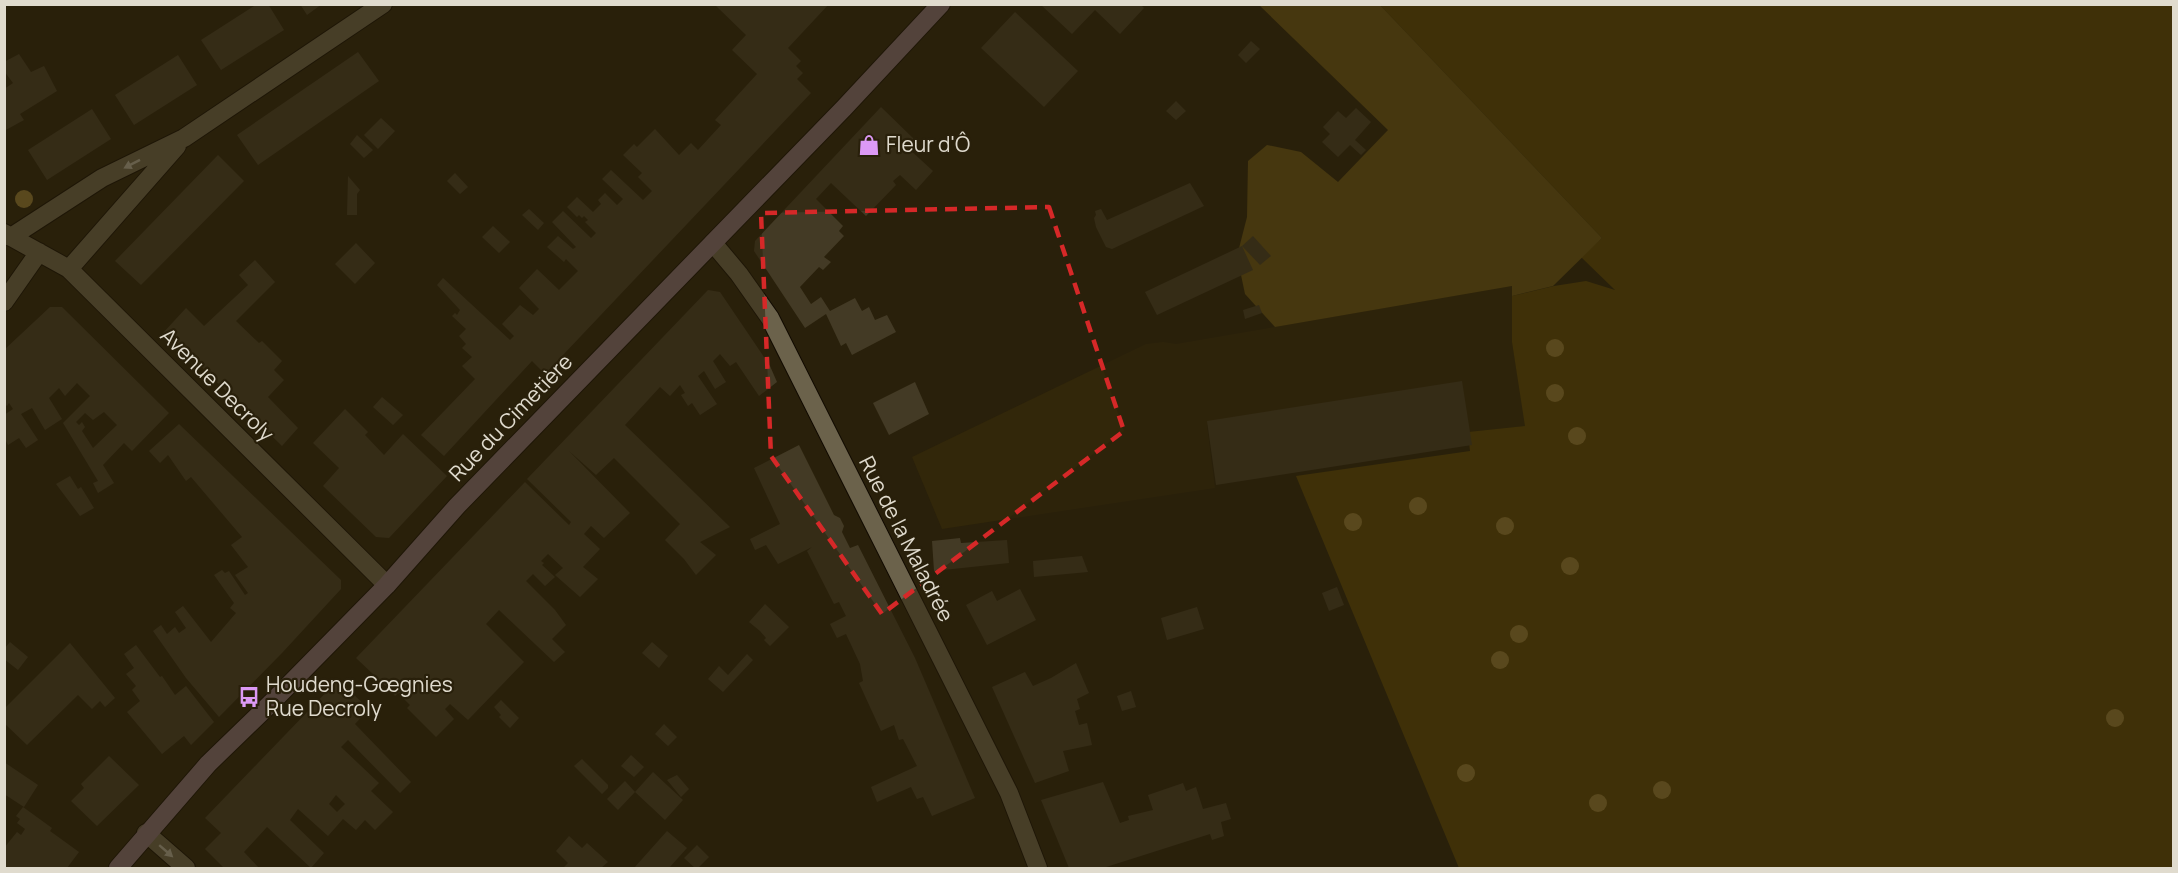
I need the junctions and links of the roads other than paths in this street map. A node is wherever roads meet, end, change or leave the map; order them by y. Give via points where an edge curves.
1 (383, 4) edge
2 (941, 4) edge
3 (184, 138) junction
4 (8, 235) edge
5 (713, 243) junction
6 (39, 252) junction
7 (69, 269) junction
8 (4, 302) edge
9 (387, 585) junction
10 (146, 834) junction
11 (118, 868) edge
12 (186, 868) edge
13 (1038, 868) edge

1 - 3 street
2 - 5 street, Rue du Cimetière
3 -> 4 street via 102,178
3 - 7 street
4 - 6 street, Avenue Decroly
5 - 9 street, Rue du Cimetière via 457,506
5 - 13 street, Rue de la Maladrée via 770,318 1009,793
6 - 7 street, Avenue Decroly
6 - 8 street
7 - 9 street, Avenue Decroly
9 - 10 street, Rue du Cimetière via 208,764
10 - 11 street, Rue du Cimetière
10 -> 12 street

